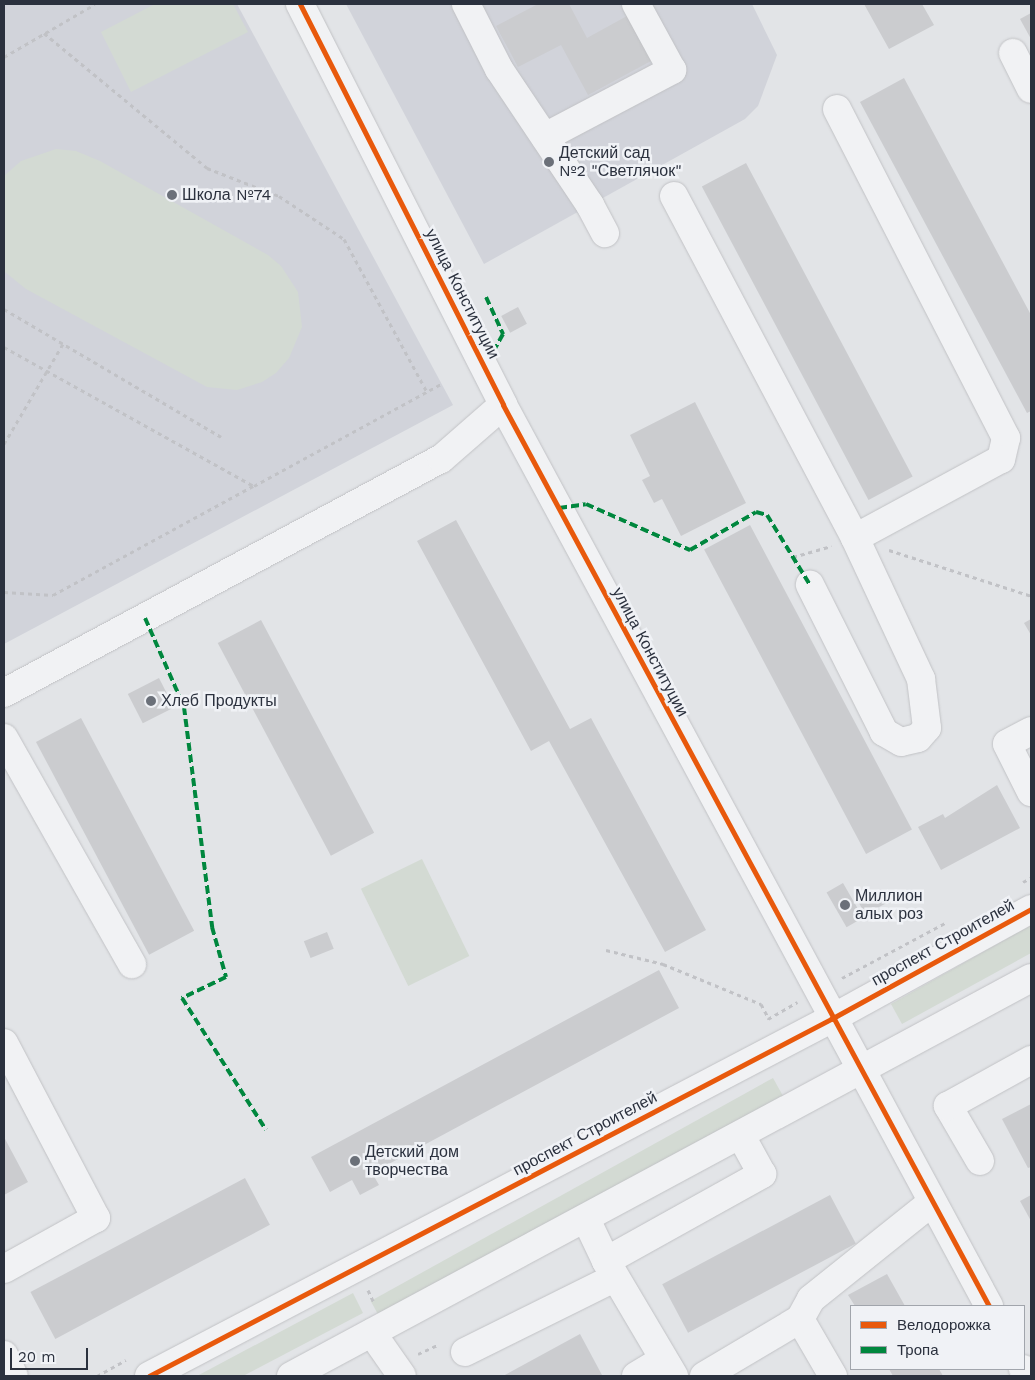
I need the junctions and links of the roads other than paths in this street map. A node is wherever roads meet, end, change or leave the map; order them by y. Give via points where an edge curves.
1 (300, 4) edge
2 (466, 4) edge
3 (636, 4) edge
4 (1013, 53) dead end
5 (1031, 89) edge
6 (837, 109) dead end
7 (545, 137) junction
8 (674, 196) dead end
9 (605, 233) dead end
10 (504, 405) junction
11 (854, 538) junction
12 (810, 585) dead end
13 (4, 694) edge
14 (1031, 731) edge
15 (4, 738) edge
16 (1031, 792) edge
17 (1031, 909) edge
18 (132, 964) dead end
19 (1031, 978) edge
20 (832, 1019) junction
21 (4, 1044) edge
22 (1031, 1060) edge
23 (861, 1072) junction
24 (742, 1136) junction
25 (980, 1161) dead end
26 (932, 1202) junction
27 (586, 1219) junction
28 (4, 1269) edge
29 (610, 1270) junction
30 (988, 1305) edge
31 (800, 1319) junction
32 (372, 1333) junction
33 (465, 1352) dead end
34 (4, 1355) edge
35 (669, 1368) edge
36 (14, 1376) edge
37 (149, 1376) edge
38 (291, 1376) edge
39 (402, 1376) edge
40 (636, 1376) edge
41 (704, 1376) edge
42 (833, 1376) edge

1 - 10 street, улица Конституции
2 - 7 street via 499,69
3 - 7 street via 672,70
4 - 5 street
6 - 11 street via 1006,438 1001,460
7 - 9 street
8 - 11 street
10 - 13 street via 441,459
10 - 20 street, улица Конституции
11 - 12 street via 921,679 927,728 918,738 901,742 884,732
14 - 16 street via 1007,744
15 - 18 street
17 - 20 street, проспект Строителей
19 - 23 street
20 - 23 street, улица Конституции
20 - 37 street, проспект Строителей
21 - 28 street via 96,1218
22 - 25 street via 948,1106
23 - 24 street
23 - 26 street, улица Конституции
24 - 27 street
24 - 29 street via 762,1174
26 - 30 street, улица Конституции
26 - 31 street via 812,1299
27 - 29 street
27 - 32 street
29 - 33 street
29 - 35 street
31 - 41 street
31 - 42 street
32 - 38 street
32 - 39 street
34 - 36 street
35 - 40 street

